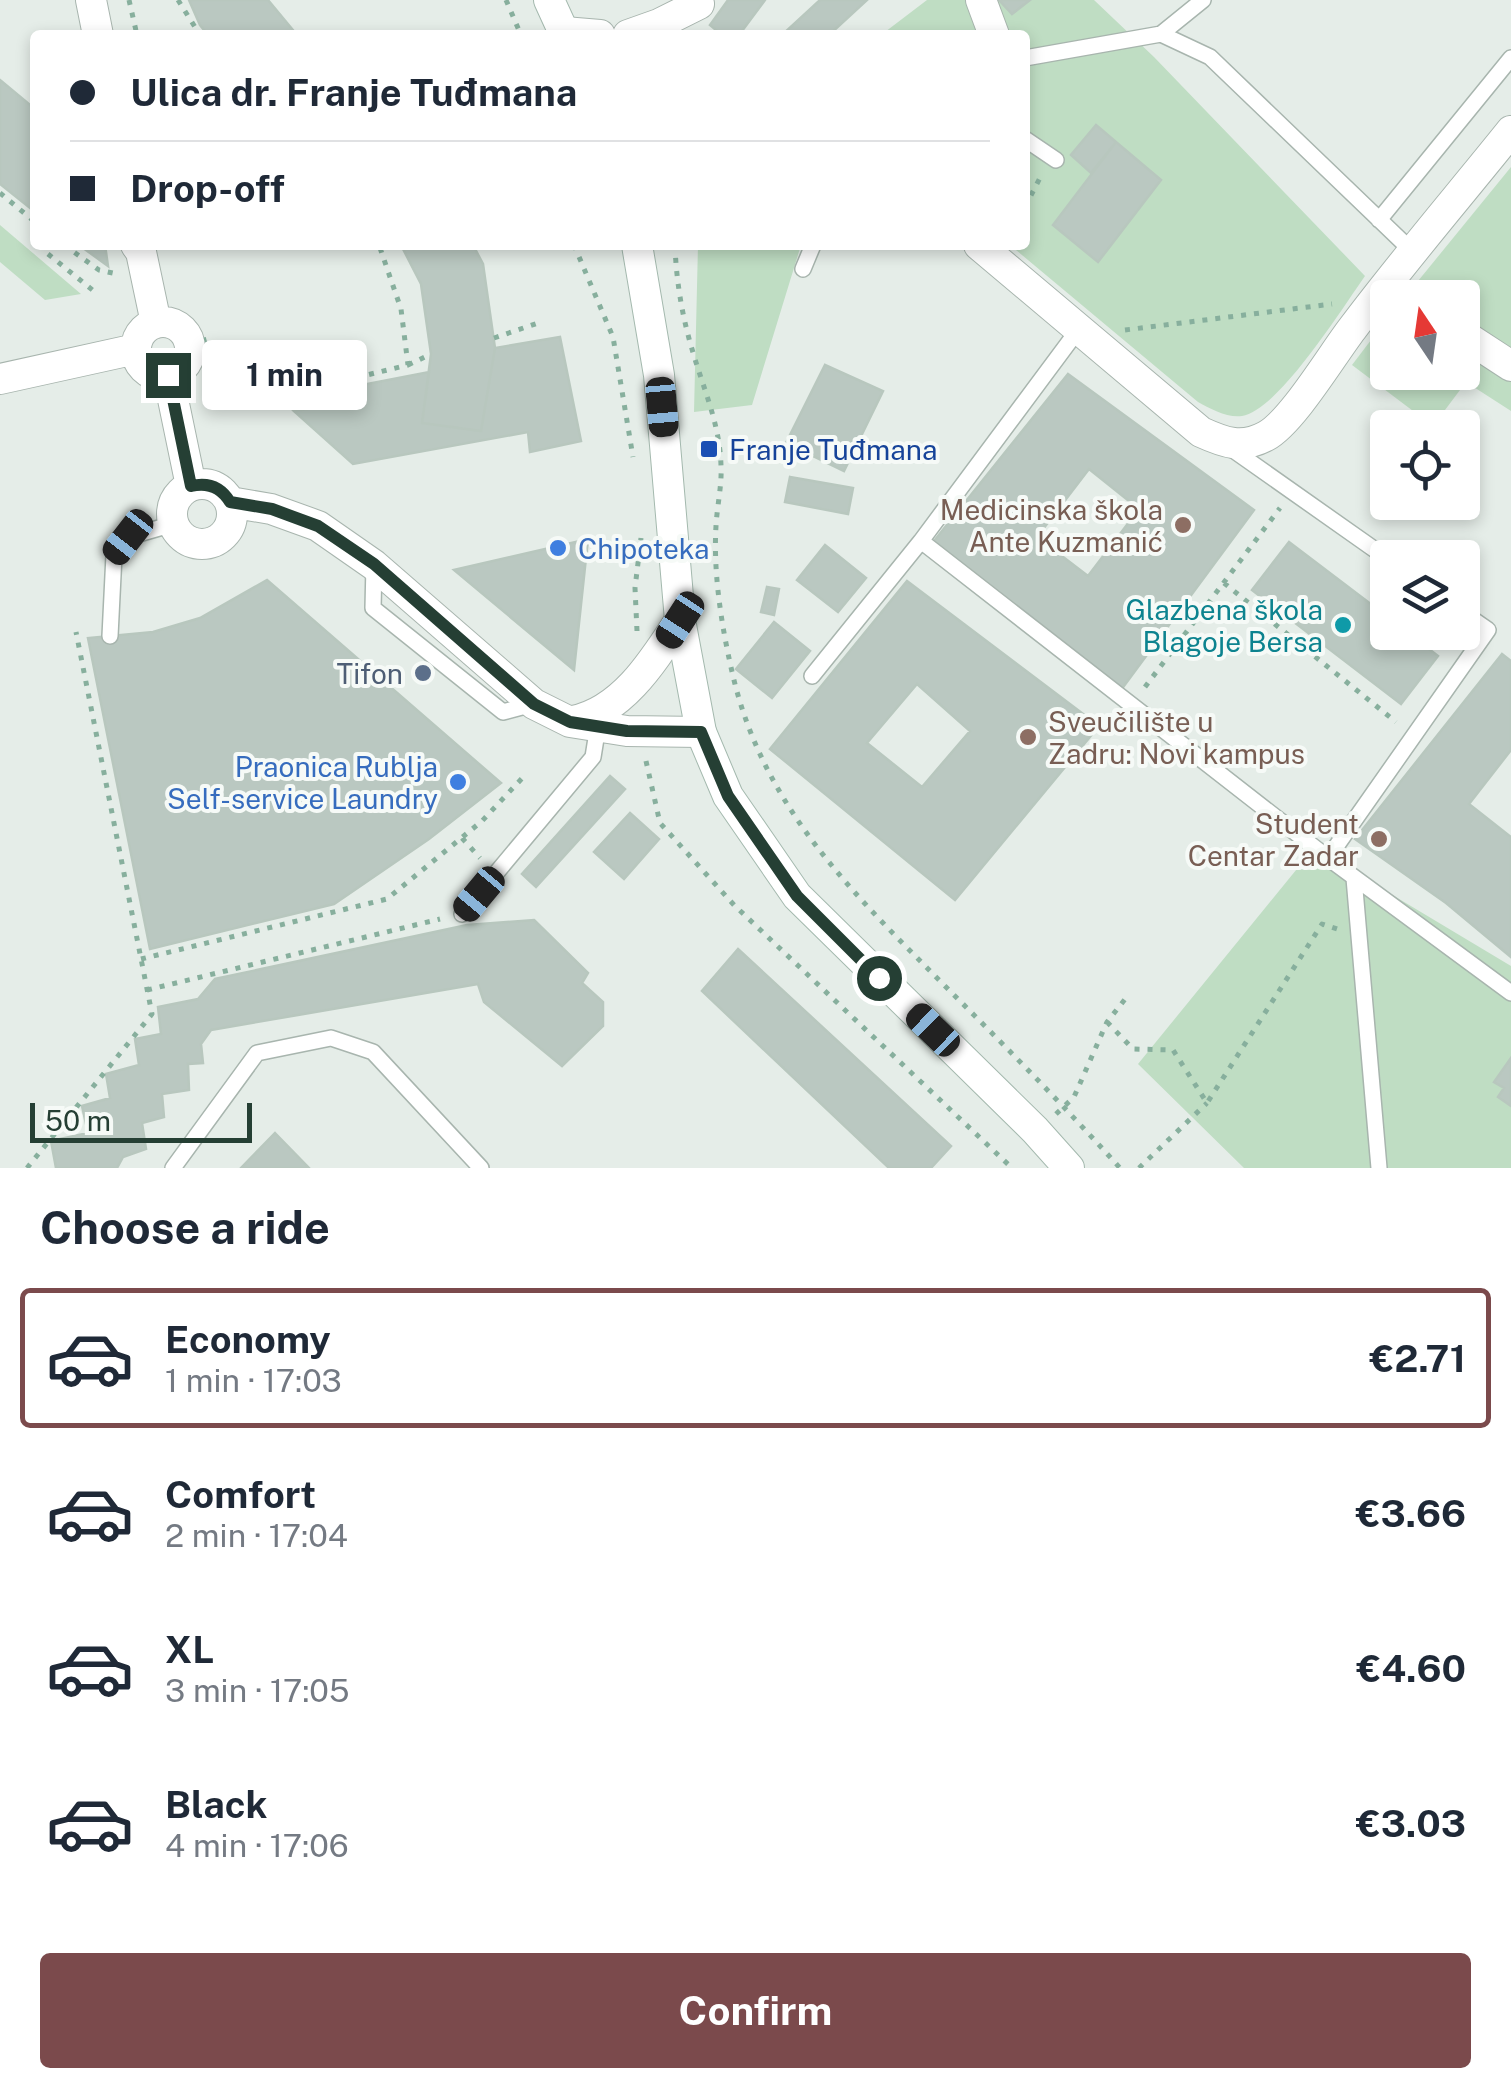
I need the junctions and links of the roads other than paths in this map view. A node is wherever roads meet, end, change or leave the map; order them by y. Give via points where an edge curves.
1 (90, 0) edge
2 (548, 0) edge
3 (981, 0) edge
4 (1204, 0) edge
5 (701, 2) edge
6 (97, 30) edge
7 (563, 30) edge
8 (643, 30) edge
9 (679, 30) edge
10 (992, 30) edge
11 (1160, 34) junction
12 (1030, 57) edge
13 (1511, 58) edge
14 (1511, 131) edge
15 (1030, 142) edge
16 (1056, 160) dead end
17 (1379, 220) junction
18 (140, 250) edge
19 (638, 250) edge
20 (811, 250) edge
21 (985, 250) edge
22 (1413, 252) junction
23 (804, 269) dead end
24 (1398, 280) edge
25 (1370, 318) edge
26 (156, 322) junction
27 (1084, 335) junction
28 (1480, 346) edge
29 (136, 350) junction
30 (1511, 366) edge
31 (168, 375) junction
32 (0, 379) edge
33 (1222, 442) junction
34 (191, 486) junction
35 (230, 502) junction
36 (173, 524) junction
37 (921, 541) junction
38 (1370, 546) edge
39 (680, 620) junction
40 (110, 636) dead end
41 (1474, 650) edge
42 (812, 676) dead end
43 (584, 724) junction
44 (701, 732) junction
45 (1328, 858) junction
46 (1354, 878) junction
47 (462, 914) road end
48 (1511, 993) edge
49 (173, 1168) edge
50 (481, 1168) edge
51 (1069, 1168) edge
52 (1380, 1168) edge

1 - 6 street
2 - 7 street
3 - 10 street
4 - 11 lane
5 - 8 street
5 - 9 street
11 - 12 lane
11 - 17 lane via 1210,57
13 - 17 lane
14 - 22 street
15 - 16 lane
17 - 22 lane
18 - 26 street
19 - 39 street via 659,375
20 - 23 lane
21 - 27 street
22 - 24 street
25 - 33 street via 1271,434 1246,446
26 - 29 street via 143,330
26 - 31 street via 181,328 198,342 183,367
27 - 33 street
27 - 37 lane
28 - 30 street
29 - 31 street via 142,367
29 - 32 street
31 - 34 street
33 - 38 lane
34 - 35 street via 210,484
34 - 36 street via 172,505
35 - 36 street via 232,520 215,542 190,542
35 - 43 street via 318,526 374,564 534,704
36 - 40 lane via 128,537 114,555
37 - 42 lane
37 - 45 lane
39 - 43 street via 648,669
39 - 44 street
41 - 45 lane
43 - 44 street
43 - 47 lane via 592,757
44 - 51 street via 728,796 797,896
45 - 46 lane
46 - 48 lane
46 - 52 lane
49 - 50 lane via 258,1053 331,1038 373,1052

